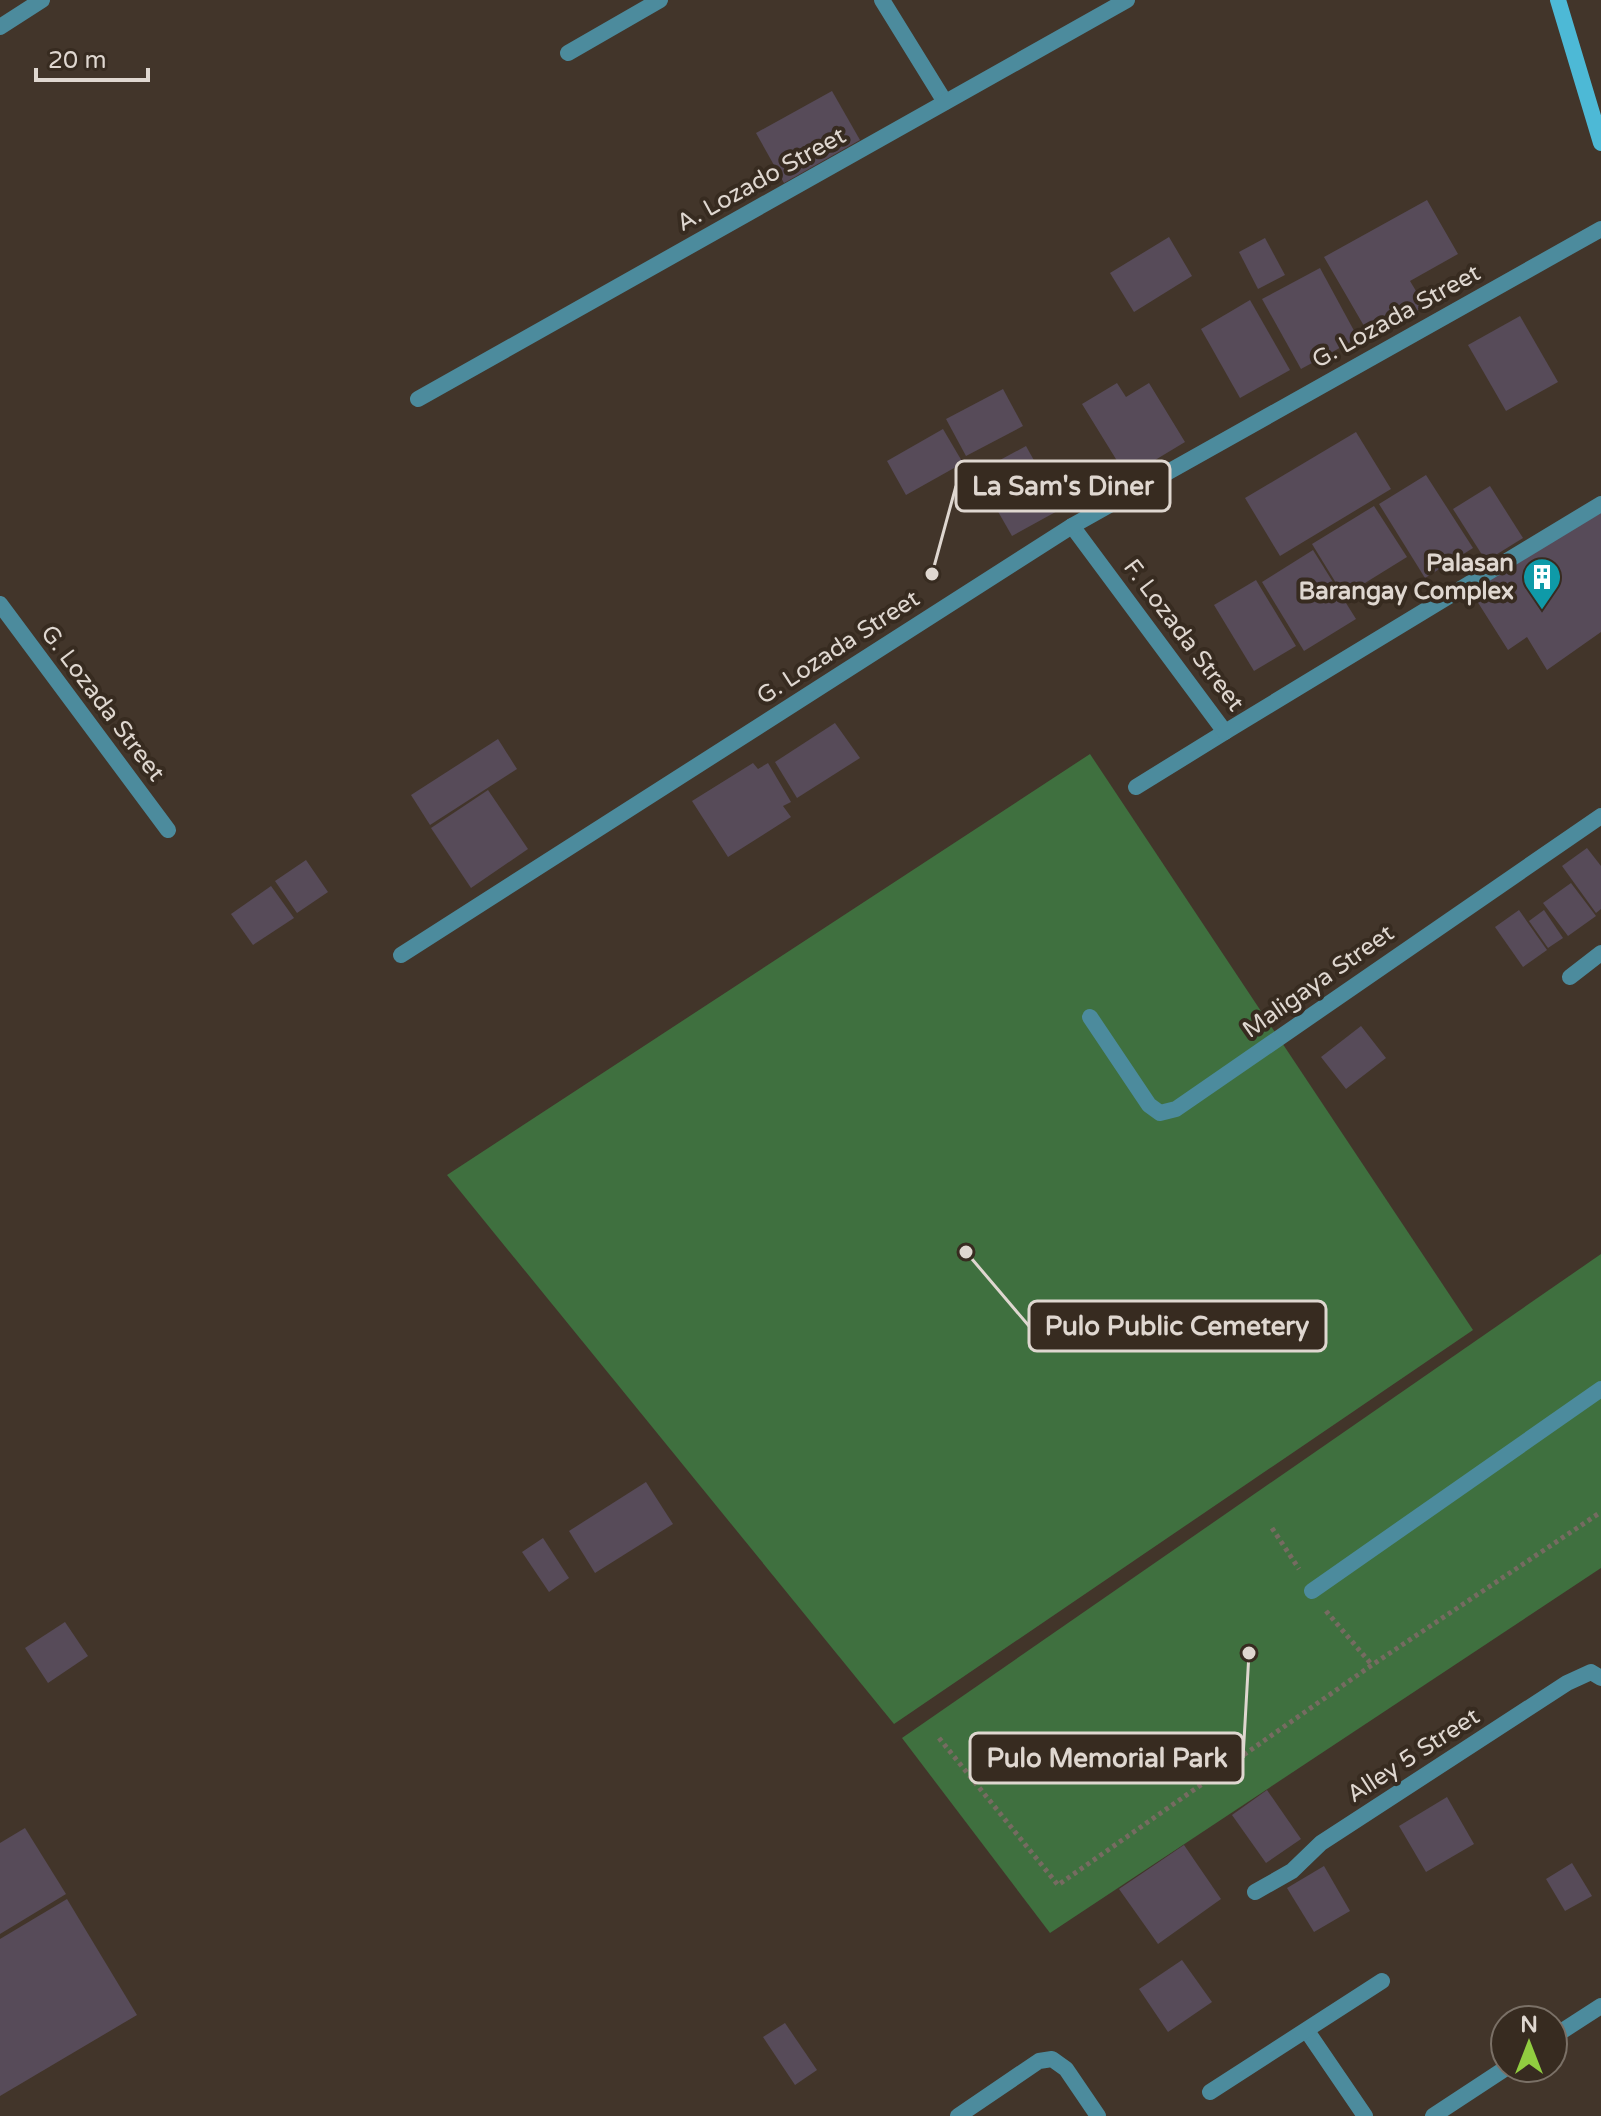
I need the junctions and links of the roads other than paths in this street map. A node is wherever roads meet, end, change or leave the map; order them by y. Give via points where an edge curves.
1 (42, 0) edge
2 (660, 0) edge
3 (882, 0) edge
4 (1127, 0) edge
5 (1558, 0) edge
6 (0, 27) edge
7 (568, 53) dead end
8 (945, 102) junction
9 (1601, 143) edge
10 (1601, 229) edge
11 (418, 399) dead end
12 (1601, 504) edge
13 (1072, 526) junction
14 (0, 604) edge
15 (1225, 732) junction
16 (1136, 787) dead end
17 (1601, 816) edge
18 (168, 830) dead end
19 (1601, 953) edge
20 (401, 955) dead end
21 (1570, 977) dead end
22 (1090, 1017) dead end
23 (1601, 1389) edge
24 (1312, 1591) road end
25 (1601, 1678) edge
26 (1255, 1892) dead end
27 (1382, 1981) dead end
28 (1601, 2006) edge
29 (1569, 2027) edge
30 (1307, 2031) junction
31 (1489, 2079) edge
32 (1210, 2092) dead end
33 (958, 2116) edge
34 (1098, 2116) edge
35 (1365, 2116) edge
36 (1433, 2116) edge

1 - 6 street
2 - 7 street
3 - 8 street
4 - 8 street, A. Lozado Street
5 - 9 street
8 - 11 street, A. Lozado Street
10 - 13 street, G. Lozada Street
12 - 15 street, F. Lozada Street
13 - 15 street, F. Lozada Street
13 - 20 street, G. Lozada Street
14 - 18 street, G. Lozada Street
15 - 16 street
17 - 22 street, Maligaya Street via 1176,1109 1160,1113 1149,1105
19 - 21 street
23 - 24 street
25 - 26 street, Alley 5 Street via 1591,1672 1567,1683
27 - 30 street
28 - 29 street
30 - 32 street
30 - 35 street
31 - 36 street
33 - 34 street via 1039,2061 1052,2059 1066,2069

